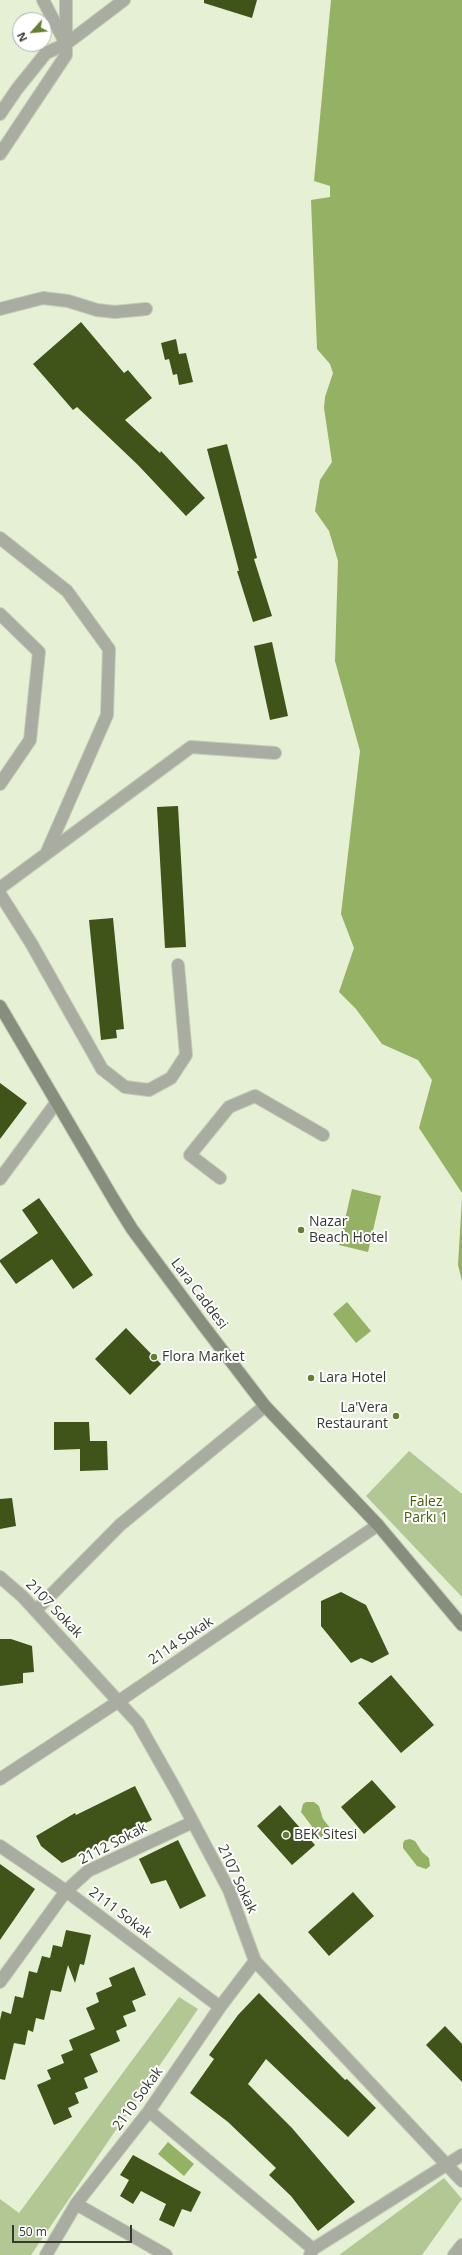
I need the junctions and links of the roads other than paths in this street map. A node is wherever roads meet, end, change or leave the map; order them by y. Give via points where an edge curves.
1 (43, 0) edge
2 (66, 0) edge
3 (124, 0) edge
4 (66, 44) junction
5 (0, 114) edge
6 (0, 154) edge
7 (0, 308) edge
8 (146, 309) dead end
9 (0, 538) edge
10 (0, 614) edge
11 (275, 753) dead end
12 (0, 784) edge
13 (46, 854) junction
14 (0, 888) edge
15 (0, 894) edge
16 (178, 965) dead end
17 (0, 1006) edge
18 (56, 1103) junction
19 (323, 1135) dead end
20 (220, 1178) dead end
21 (0, 1179) edge
22 (266, 1406) junction
23 (378, 1525) junction
24 (0, 1577) edge
25 (36, 1610) junction
26 (462, 1625) edge
27 (119, 1701) junction
28 (0, 1779) edge
29 (193, 1822) junction
30 (0, 1846) edge
31 (66, 1891) junction
32 (255, 1961) junction
33 (0, 1982) edge
34 (220, 2007) junction
35 (150, 2112) junction
36 (462, 2155) edge
37 (446, 2165) junction
38 (462, 2181) edge
39 (76, 2204) junction
40 (462, 2245) edge
41 (311, 2252) edge
42 (46, 2255) edge
43 (166, 2255) edge
44 (454, 2255) edge

1 - 4 street
2 - 4 street
3 - 4 street
4 - 5 street via 46,53 16,89
4 - 6 street via 66,55
7 - 8 street via 43,298 115,312
9 - 13 street via 67,591 109,649 107,715
10 - 12 street via 39,652 30,740
11 - 13 street via 191,747
13 - 14 street
15 - 16 street via 31,943 102,1069 125,1087 149,1090 171,1078 186,1055
17 - 18 street, Lara Caddesi
18 - 21 street
18 - 22 street, Lara Caddesi via 132,1229
19 - 20 street via 255,1096 229,1107 190,1155
22 - 23 street, Lara Caddesi
22 - 25 street via 120,1525
23 - 26 street, Lara Caddesi
23 - 27 street, 2114 Sokak
24 - 25 street, 2107 Sokak
25 - 27 street, 2107 Sokak
27 - 28 street, 2114 Sokak
27 - 29 street, 2107 Sokak via 138,1723
29 - 31 street, 2112 Sokak via 88,1871
29 - 32 street, 2107 Sokak via 229,1890
30 - 31 street, 2111 Sokak
31 - 33 street, 2112 Sokak
31 - 34 street, 2111 Sokak
32 - 34 street, 2110 Sokak
32 - 37 street, 2107 Sokak
34 - 35 street, 2110 Sokak
35 - 39 street, 2110 Sokak
35 - 41 street
36 - 37 street
37 - 38 street, 2107 Sokak
37 - 41 street
39 - 42 street, 2110 Sokak
39 - 43 street
40 - 44 street

